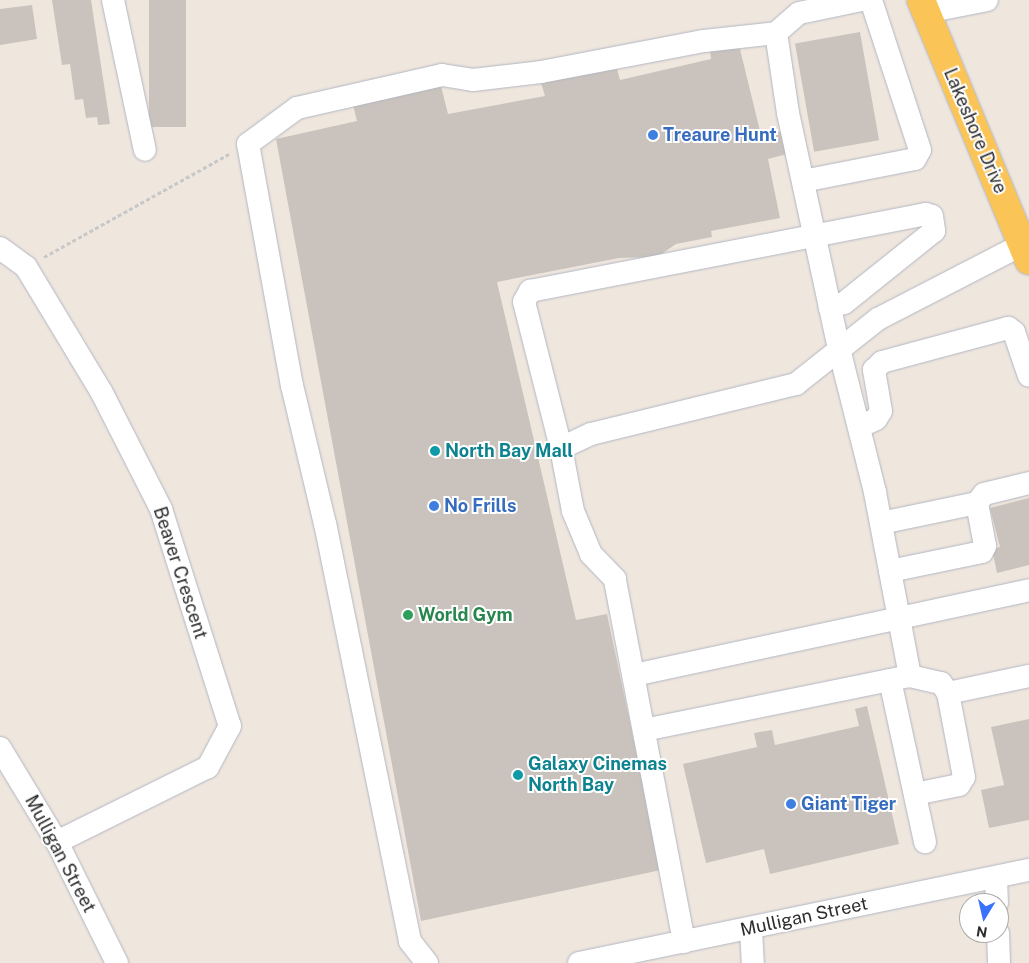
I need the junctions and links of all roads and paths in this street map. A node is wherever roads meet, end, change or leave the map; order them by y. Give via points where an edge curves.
1 (113, 0) edge
2 (862, 0) edge
3 (871, 0) edge
4 (988, 0) edge
5 (923, 6) edge
6 (776, 33) junction
7 (248, 144) junction
8 (145, 150) dead end
9 (803, 181) junction
10 (815, 237) junction
11 (0, 248) edge
12 (1026, 248) edge
13 (26, 267) junction
14 (830, 307) junction
15 (839, 348) junction
16 (1029, 376) edge
17 (859, 428) junction
18 (561, 448) junction
19 (1029, 483) edge
20 (977, 503) junction
21 (881, 524) junction
22 (890, 571) junction
23 (1029, 590) edge
24 (898, 618) junction
25 (634, 675) junction
26 (1029, 676) edge
27 (900, 678) junction
28 (948, 693) junction
29 (644, 730) junction
30 (0, 748) edge
31 (915, 794) junction
32 (56, 842) junction
33 (925, 842) dead end
34 (1029, 870) edge
35 (996, 877) junction
36 (997, 893) edge
37 (751, 929) junction
38 (684, 942) junction
39 (998, 943) edge
40 (118, 963) edge
41 (427, 963) edge
42 (579, 963) edge
43 (753, 963) edge
44 (999, 963) edge

1 - 8 street
2 - 6 street via 799,13
3 - 9 street via 920,150 915,159
4 - 5 street
5 - 12 main road, Lakeshore Drive
6 - 7 street via 704,41 541,72 474,80 442,75 298,108
6 - 9 street
7 - 13 path
7 - 41 street via 292,386 324,524 410,941
9 - 10 street
10 - 14 street
10 - 14 street via 926,214 932,216 935,224 934,230 844,303
10 - 18 street via 530,291 524,302
11 - 13 street, Beaver Crescent
12 - 15 street via 878,319
13 - 32 street, Beaver Crescent via 102,393 161,509 230,726 208,767
14 - 15 street
15 - 17 street
15 - 18 street via 796,384 591,434
16 - 17 street via 1014,332 1008,328 882,362 874,370 881,411 876,419
17 - 21 street
18 - 25 street via 573,511 592,554 615,579
19 - 20 street via 984,494
20 - 21 street
20 - 22 street via 985,546 982,552
21 - 22 street
22 - 24 street
23 - 24 street
24 - 25 street
24 - 27 street
25 - 29 street
26 - 28 street
27 - 28 street via 941,683
27 - 29 street
27 - 31 street
28 - 31 street via 964,778 959,785
29 - 38 street
30 - 32 street, Mulligan Street
31 - 33 street
32 - 40 street, Mulligan Street
34 - 35 street, Mulligan Street
35 - 36 street
35 - 37 street, Mulligan Street
37 - 38 street, Mulligan Street
37 - 43 street
38 - 42 street, Mulligan Street
39 - 44 street

